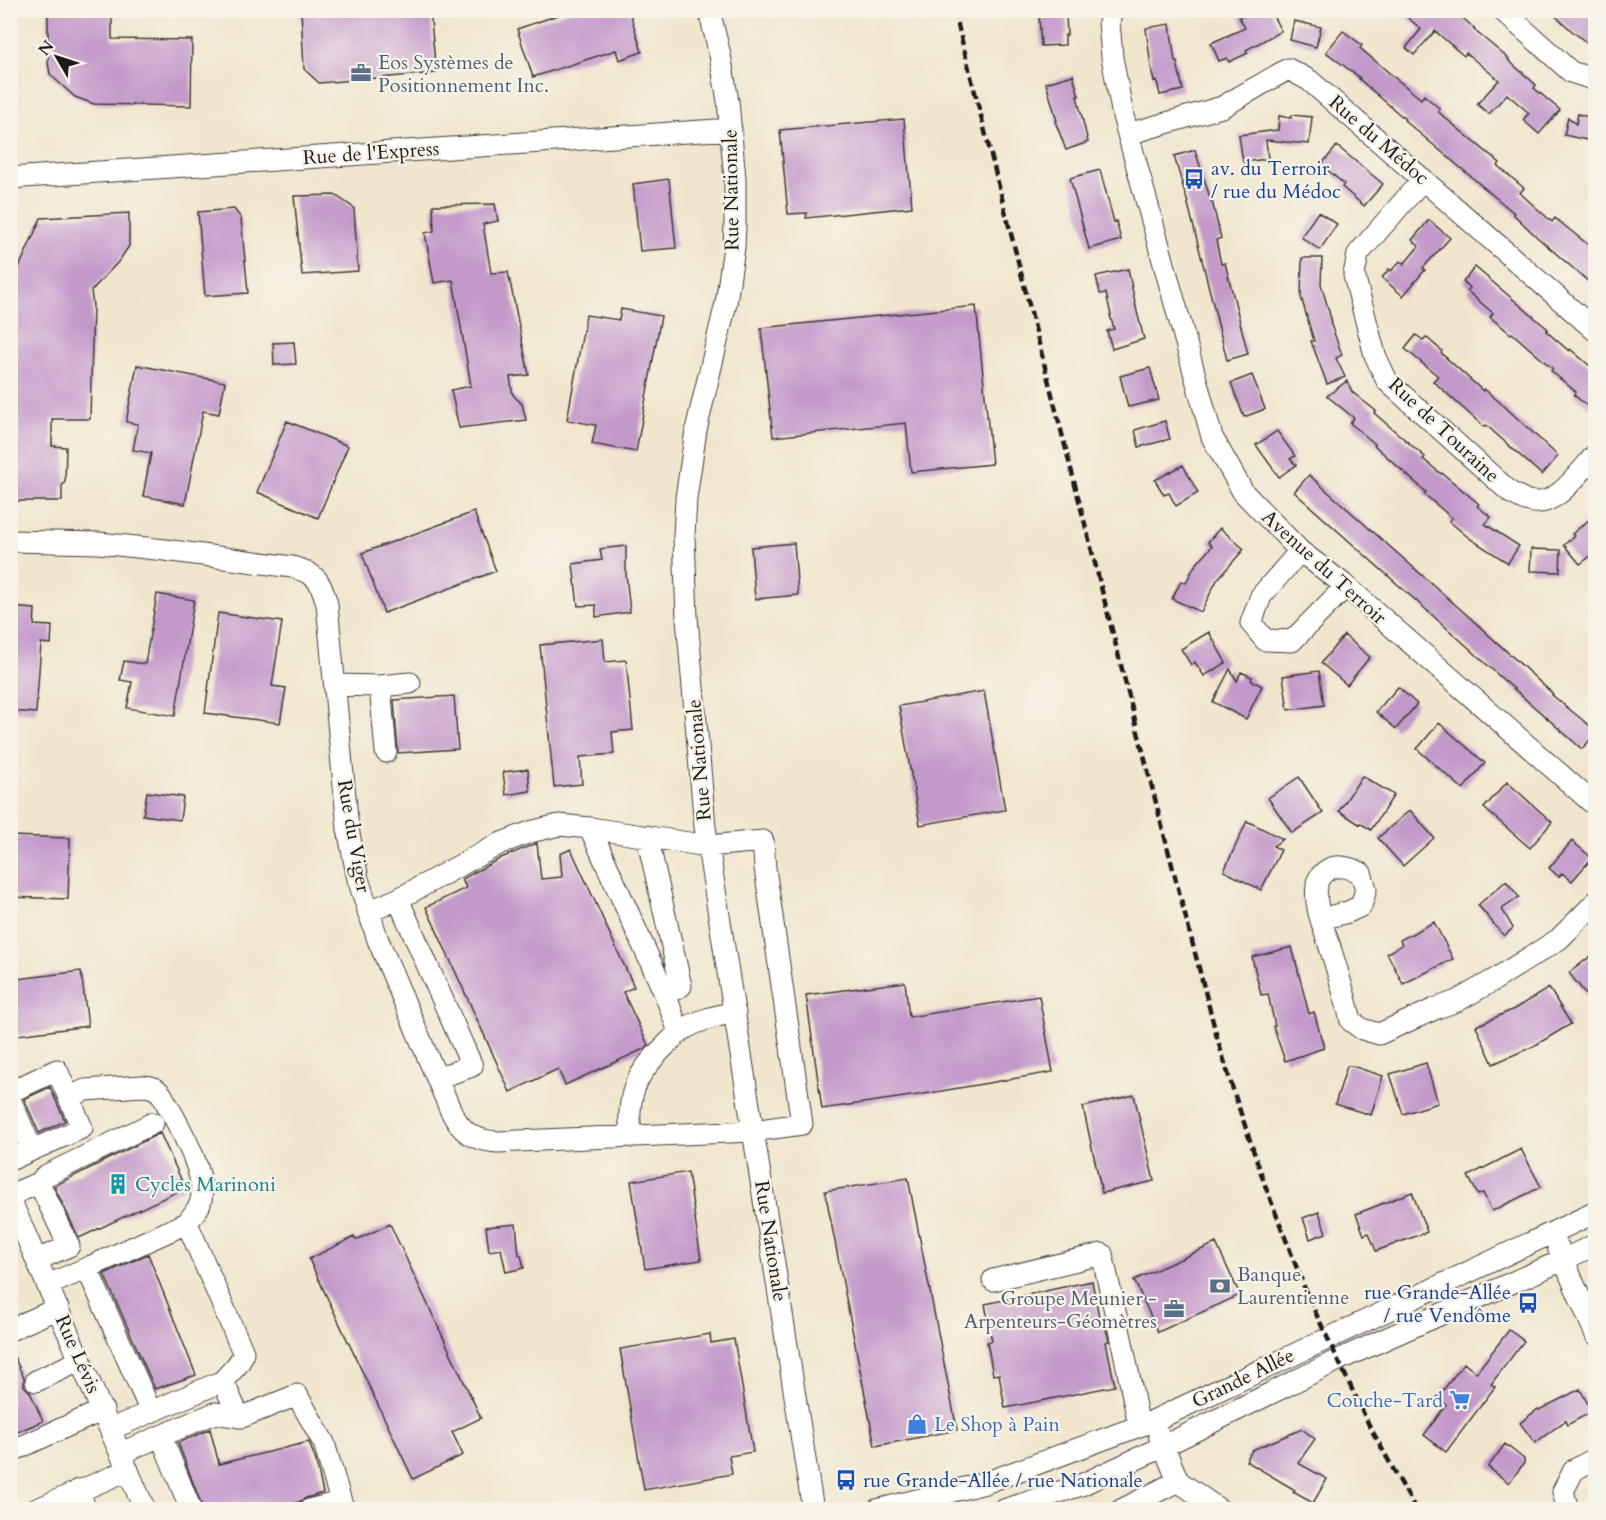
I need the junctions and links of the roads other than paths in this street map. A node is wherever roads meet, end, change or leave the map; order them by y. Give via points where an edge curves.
1 (709, 10) edge
2 (1112, 10) edge
3 (1502, 10) edge
4 (1596, 80) edge
5 (731, 129) junction
6 (1128, 134) junction
7 (10, 178) edge
8 (1423, 179) junction
9 (1596, 330) edge
10 (1596, 454) edge
11 (10, 541) edge
12 (1300, 551) junction
13 (1346, 586) junction
14 (410, 683) dead end
15 (334, 685) junction
16 (380, 686) junction
17 (386, 752) dead end
18 (1592, 796) edge
19 (590, 828) junction
20 (647, 836) junction
21 (708, 846) junction
22 (398, 899) junction
23 (1596, 902) edge
24 (368, 912) junction
25 (1321, 919) dead end
26 (665, 994) junction
27 (735, 1012) junction
28 (679, 1032) junction
29 (436, 1078) junction
30 (10, 1092) edge
31 (69, 1098) junction
32 (10, 1099) edge
33 (153, 1123) dead end
34 (753, 1131) junction
35 (631, 1137) junction
36 (32, 1150) junction
37 (10, 1160) edge
38 (39, 1183) junction
39 (10, 1197) edge
40 (1596, 1212) edge
41 (187, 1224) junction
42 (1552, 1233) junction
43 (1596, 1244) edge
44 (37, 1260) junction
45 (1563, 1260) junction
46 (87, 1268) junction
47 (993, 1280) dead end
48 (48, 1285) junction
49 (58, 1308) junction
50 (10, 1330) edge
51 (1596, 1335) edge
52 (81, 1360) junction
53 (36, 1381) dead end
54 (223, 1381) junction
55 (151, 1412) junction
56 (239, 1417) junction
57 (107, 1420) junction
58 (1146, 1424) junction
59 (161, 1436) junction
60 (1164, 1446) junction
61 (10, 1452) edge
62 (1596, 1458) edge
63 (124, 1462) junction
64 (1014, 1473) junction
65 (1178, 1481) junction
66 (82, 1500) edge
67 (1565, 1500) edge
68 (1034, 1504) edge
69 (343, 1506) edge
70 (35, 1509) edge
71 (145, 1509) edge
72 (191, 1509) edge
73 (309, 1509) edge
74 (813, 1509) edge
75 (877, 1509) edge
76 (1004, 1509) edge
77 (1121, 1509) edge
78 (1220, 1509) edge

1 - 5 street, Rue Nationale
2 - 6 street, Avenue du Terroir via 1112,57
3 - 4 street via 1571,72
5 - 7 street, Rue de l'Express
5 - 21 street, Rue Nationale via 735,195 731,276 696,430 684,536 688,627
6 - 8 street, Rue du Médoc via 1222,107 1288,69 1309,80
6 - 12 street, Avenue du Terroir via 1212,437 1243,492
8 - 9 street, Rue du Médoc
8 - 10 street, Rue de Touraine via 1358,254 1354,275 1375,355 1387,381 1511,493 1530,502 1548,500 1563,491
11 - 15 street, Rue du Viger via 107,544 303,570 319,581 327,604
12 - 13 street, Avenue du Terroir
12 - 13 street via 1261,596 1251,623 1265,640 1292,641
13 - 18 street, Avenue du Terroir
14 - 16 street
15 - 16 street
15 - 24 street, Rue du Viger via 348,829
16 - 17 street
19 - 20 street
19 - 22 street via 559,825 530,832 499,844
19 - 26 street
20 - 21 street
20 - 26 street via 681,986
21 - 27 street, Rue Nationale
21 - 34 street, Rue du Viger via 763,841 802,1124
22 - 24 street
22 - 29 street via 472,1066
23 - 25 street via 1559,939 1494,980 1458,1001 1379,1034 1362,1029 1351,1020
24 - 29 street, Rue du Viger
26 - 28 street
27 - 28 street
27 - 34 street, Rue Nationale
28 - 35 street via 635,1084 629,1110
29 - 35 street, Rue du Viger via 454,1118 477,1138 497,1142
30 - 31 street via 57,1070
31 - 36 street via 82,1128
31 - 41 street via 85,1090 142,1086 156,1089 162,1095 189,1146 200,1179 200,1205
32 - 36 street
33 - 38 street via 45,1176
34 - 35 street, Rue du Viger
34 - 74 street, Rue Nationale
36 - 37 street
38 - 39 street
38 - 44 street via 69,1246
39 - 44 street, Rue Lévis
40 - 42 street, Grande Allée
41 - 46 street
41 - 54 street via 243,1352
42 - 45 street
42 - 58 street, Grande Allée
43 - 45 street, Grande Allée
44 - 48 street, Rue Lévis
45 - 51 street
45 - 60 street, Grande Allée via 1338,1360
46 - 48 street
46 - 55 street
47 - 58 street via 1102,1254
48 - 49 street, Rue Lévis
49 - 50 street
49 - 52 street, Rue Lévis
52 - 53 street
52 - 57 street, Rue Lévis
54 - 55 street
54 - 56 street
55 - 57 street
56 - 59 street via 215,1413
56 - 69 street via 297,1395 324,1443
57 - 61 street
57 - 63 street, Rue Lévis
58 - 60 street
58 - 64 street, Grande Allée
59 - 63 street
59 - 72 street
60 - 65 street
60 - 68 street, Grande Allée
62 - 67 street via 1574,1470
63 - 66 street
63 - 71 street, Rue Lévis
64 - 68 street
64 - 75 street, Grande Allée
65 - 77 street
65 - 78 street
66 - 70 street
68 - 76 street, Grande Allée
69 - 73 street

